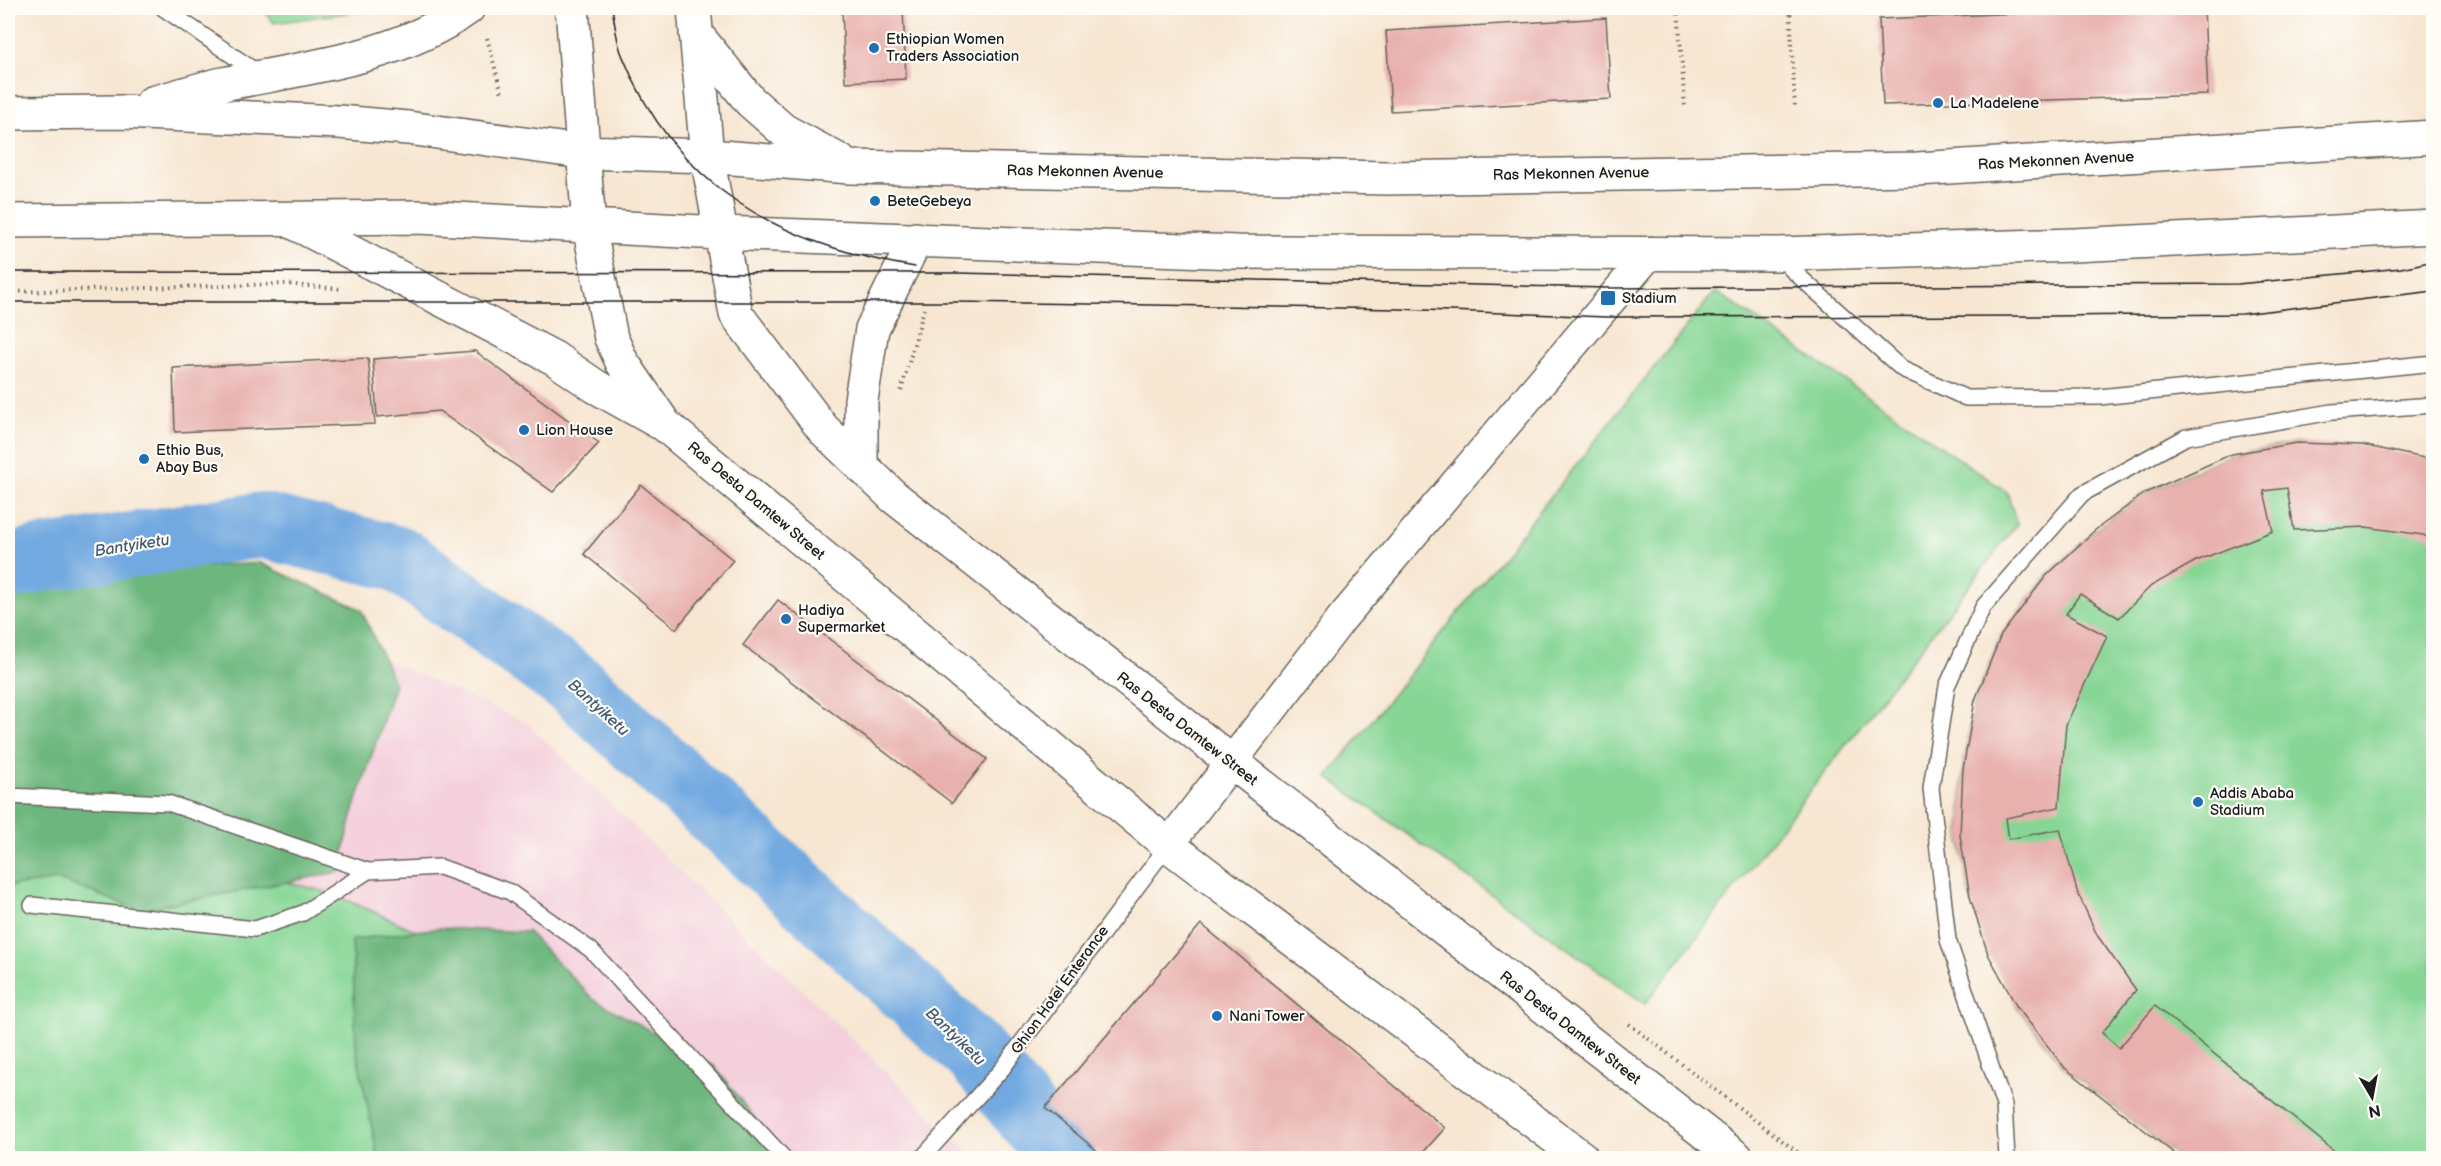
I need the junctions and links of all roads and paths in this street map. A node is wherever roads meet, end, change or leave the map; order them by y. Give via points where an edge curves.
1 (163, 8) edge
2 (572, 8) edge
3 (1678, 8) edge
4 (1790, 8) edge
5 (476, 18) edge
6 (695, 21) edge
7 (266, 78) junction
8 (502, 94) dead end
9 (1684, 108) dead end
10 (1795, 108) dead end
11 (121, 112) junction
12 (8, 113) edge
13 (2433, 137) edge
14 (582, 152) junction
15 (707, 156) junction
16 (850, 167) junction
17 (290, 220) junction
18 (8, 221) edge
19 (589, 226) junction
20 (2433, 228) edge
21 (720, 233) junction
22 (916, 239) junction
23 (1651, 252) junction
24 (1778, 254) junction
25 (352, 290) dead end
26 (8, 292) edge
27 (927, 298) dead end
28 (2433, 363) edge
29 (898, 402) dead end
30 (2433, 405) edge
31 (665, 425) junction
32 (861, 465) junction
33 (1230, 762) junction
34 (8, 796) edge
35 (1168, 845) junction
36 (368, 871) junction
37 (33, 905) dead end
38 (1620, 1018) dead end
39 (784, 1158) edge
40 (922, 1158) edge
41 (1582, 1158) edge
42 (1737, 1158) edge
43 (1805, 1158) edge
44 (2007, 1158) edge

1 - 7 lane
2 - 14 main road, Ras Desta Damtew Street
3 - 9 path
4 - 10 path
5 - 7 main road via 343,60
5 - 8 path
6 - 15 main road, Ras Desta Damtew Street
6 - 16 main road via 750,101 783,130
7 - 11 main road via 223,84
11 - 12 main road
11 - 14 main road, Ras Mekonnen Avenue via 339,122
13 - 16 main road, Ras Mekonnen Avenue via 1893,169 1388,178
14 - 15 main road, Ras Mekonnen Avenue
14 - 19 main road, Ras Desta Damtew Street
15 - 16 main road, Ras Mekonnen Avenue
15 - 21 main road, Ras Desta Damtew Street
17 - 18 main road
17 - 19 main road via 418,217
17 - 31 main road via 554,358
19 - 21 main road
19 - 31 main road, Ras Desta Damtew Street via 611,338 622,362
20 - 24 main road
21 - 22 main road
21 - 32 main road, Ras Desta Damtew Street via 736,315 823,429
22 - 23 main road via 1237,252
22 - 32 main road via 872,329 861,400
23 - 24 main road
23 - 33 street via 1342,618
24 - 28 lane via 1902,369 1966,398 2099,397
25 - 26 path via 284,284
27 - 29 path
30 - 44 lane via 2332,412 2186,437 2082,494 1983,607 1947,686 1931,788 1948,940 2004,1105
31 - 35 main road, Ras Desta Damtew Street
32 - 33 main road, Ras Desta Damtew Street via 894,497
33 - 35 street
33 - 42 main road, Ras Desta Damtew Street
34 - 36 lane via 168,803
35 - 40 lane, Ghion Hotel Enterance via 1002,1069
35 - 41 main road, Ras Desta Damtew Street
36 - 37 lane via 303,914 255,929
36 - 39 lane via 440,867 510,892 591,950
38 - 43 path

